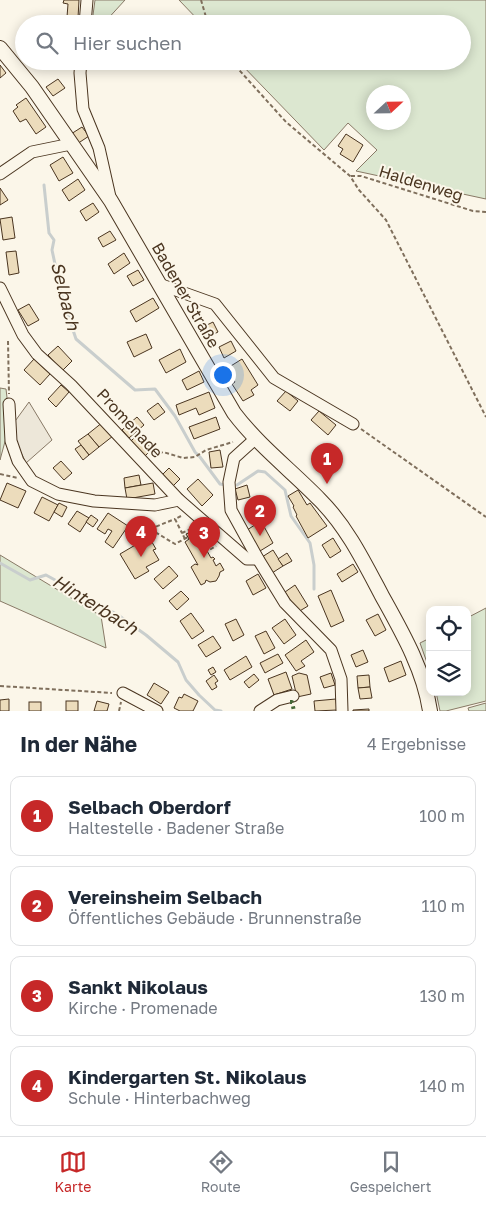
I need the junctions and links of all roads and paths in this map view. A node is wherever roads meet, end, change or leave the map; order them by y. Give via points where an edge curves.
1 (87, 0) edge
2 (201, 0) edge
3 (86, 15) edge
4 (205, 15) edge
5 (0, 48) edge
6 (15, 66) edge
7 (18, 70) edge
8 (80, 70) edge
9 (239, 70) edge
10 (71, 144) junction
11 (0, 174) edge
12 (350, 176) junction
13 (111, 201) junction
14 (486, 212) edge
15 (159, 284) junction
16 (0, 288) edge
17 (8, 341) dead end
18 (9, 404) joint
19 (486, 417) edge
20 (353, 424) joint
21 (255, 439) junction
22 (233, 442) dead end
23 (163, 452) dead end
24 (179, 500) junction
25 (194, 516) junction
26 (486, 517) edge
27 (175, 519) junction
28 (182, 533) junction
29 (258, 559) junction
30 (0, 686) edge
31 (123, 693) joint
32 (293, 696) dead end
33 (157, 711) edge
34 (260, 711) edge
35 (342, 711) edge
36 (430, 711) edge

1 - 3 street
2 - 4 path
5 - 6 main road, Badener Straße
7 - 10 main road, Badener Straße
8 - 13 street via 83,109 99,148
9 - 12 path via 286,122
10 - 11 street via 32,152
10 - 13 main road, Badener Straße
12 - 14 path, Haldenweg via 361,176 473,211
12 - 19 path via 386,220
13 - 15 main road, Badener Straße
15 - 20 street via 215,304 274,378
15 - 21 main road, Badener Straße via 234,413
16 - 24 street, Promenade via 23,335 38,354
17 - 18 path
18 - 24 street via 11,441 18,461 32,481 58,494 94,501 155,506
20 - 26 path
21 - 29 street via 234,458 229,482 231,510
21 - 36 main road, Badener Straße via 321,501 344,529 409,646 428,696
22 - 23 path via 195,457 183,458
24 - 25 street, Promenade
25 - 27 path via 185,513
25 - 28 path via 195,526
25 - 29 street, Promenade via 248,559
27 - 28 path
27 - 28 path via 150,529 175,544 186,538
29 - 35 street via 286,603 331,650 340,679
30 - 31 path
31 - 33 street
32 - 34 street via 277,700

